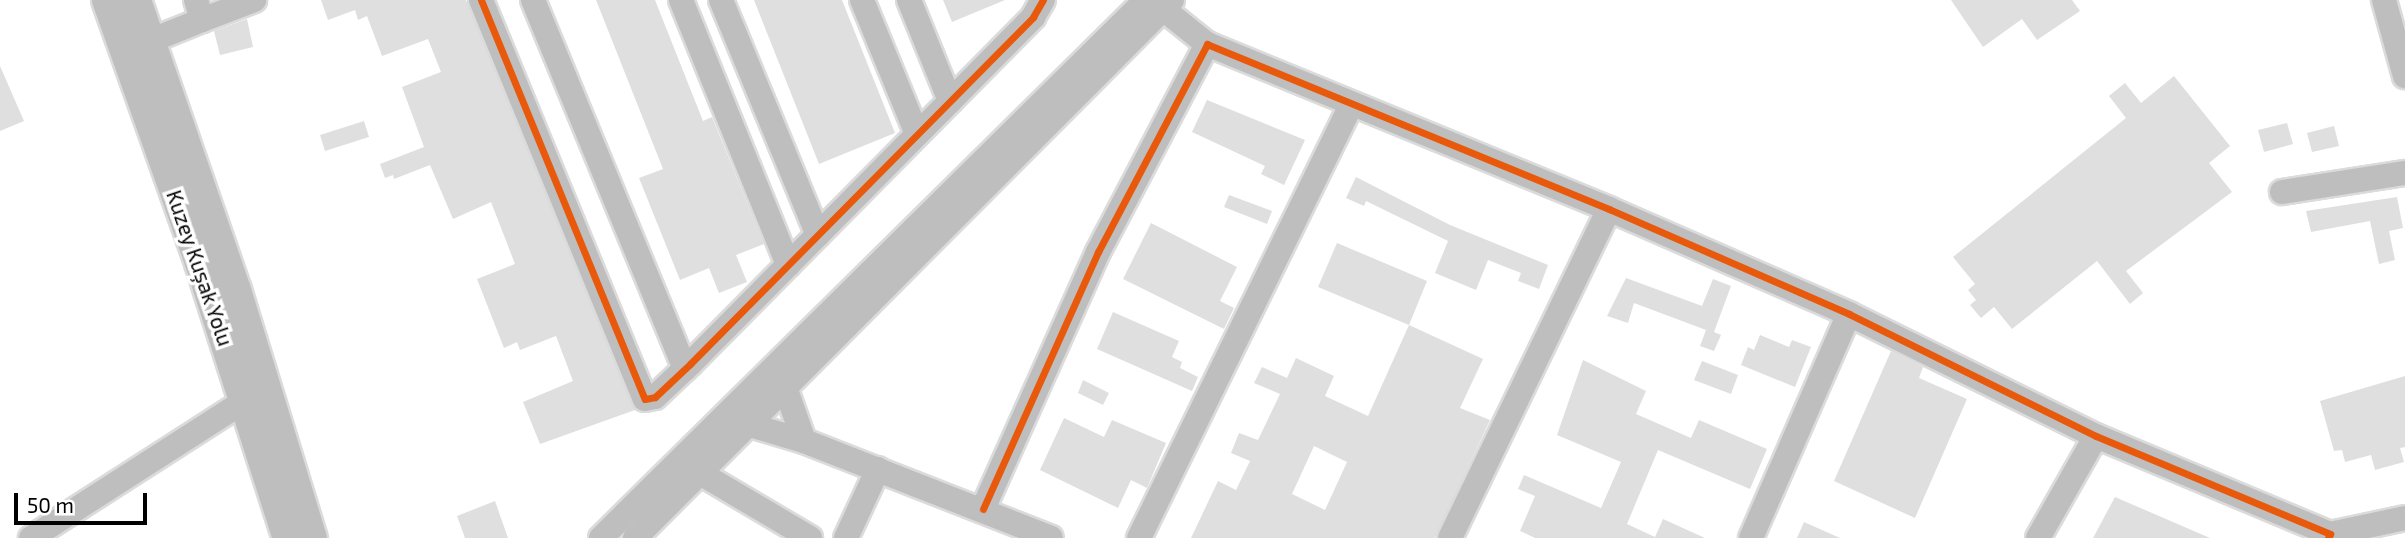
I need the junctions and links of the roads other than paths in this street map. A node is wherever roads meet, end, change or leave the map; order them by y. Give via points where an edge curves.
1 (107, 0) edge
2 (135, 0) edge
3 (254, 0) edge
4 (481, 0) edge
5 (533, 0) edge
6 (681, 0) edge
7 (721, 0) edge
8 (862, 0) edge
9 (909, 0) edge
10 (1043, 0) edge
11 (2384, 0) edge
12 (1158, 2) edge
13 (199, 10) edge
14 (1207, 44) junction
15 (137, 46) junction
16 (2405, 76) edge
17 (950, 101) junction
18 (1352, 104) junction
19 (917, 134) junction
20 (2405, 173) edge
21 (2282, 192) dead end
22 (1609, 209) junction
23 (818, 235) junction
24 (788, 265) junction
25 (1849, 314) junction
26 (685, 369) junction
27 (777, 381) junction
28 (244, 401) junction
29 (737, 421) junction
30 (2096, 436) junction
31 (804, 441) junction
32 (878, 468) junction
33 (700, 473) junction
34 (983, 509) junction
35 (2405, 517) edge
36 (2329, 536) edge
37 (31, 538) edge
38 (288, 538) edge
39 (312, 538) edge
40 (601, 538) edge
41 (635, 538) edge
42 (810, 538) edge
43 (846, 538) edge
44 (1051, 538) edge
45 (1139, 538) edge
46 (1450, 538) edge
47 (1751, 538) edge
48 (2038, 538) edge

1 - 15 main road, Kuzey Kuşak Yolu
2 - 15 main road, Kuzey Kuşak Yolu
3 - 13 street
4 - 26 street via 645,400 655,397
5 - 26 street
6 - 24 street
7 - 23 street
8 - 19 street
9 - 17 street
10 - 17 street via 1033,17
11 - 16 street
12 - 14 street
12 - 27 street
13 - 15 street
14 - 18 street
14 - 34 street via 1098,252
15 - 28 main road, Kuzey Kuşak Yolu
15 - 39 main road, Kuzey Kuşak Yolu via 236,290
17 - 19 street
18 - 22 street
18 - 45 street
19 - 23 street
20 - 21 street
22 - 25 street
22 - 46 street
23 - 24 street
24 - 26 street
25 - 30 street
25 - 47 street
27 - 29 street
27 - 31 street
28 - 37 street
28 - 38 main road, Kuzey Kuşak Yolu
29 - 31 street
29 - 33 street
29 - 40 street
30 - 36 street
30 - 48 street
31 - 32 street
32 - 34 street
32 - 43 street
33 - 41 street
33 - 42 street
34 - 44 street
35 - 36 street

